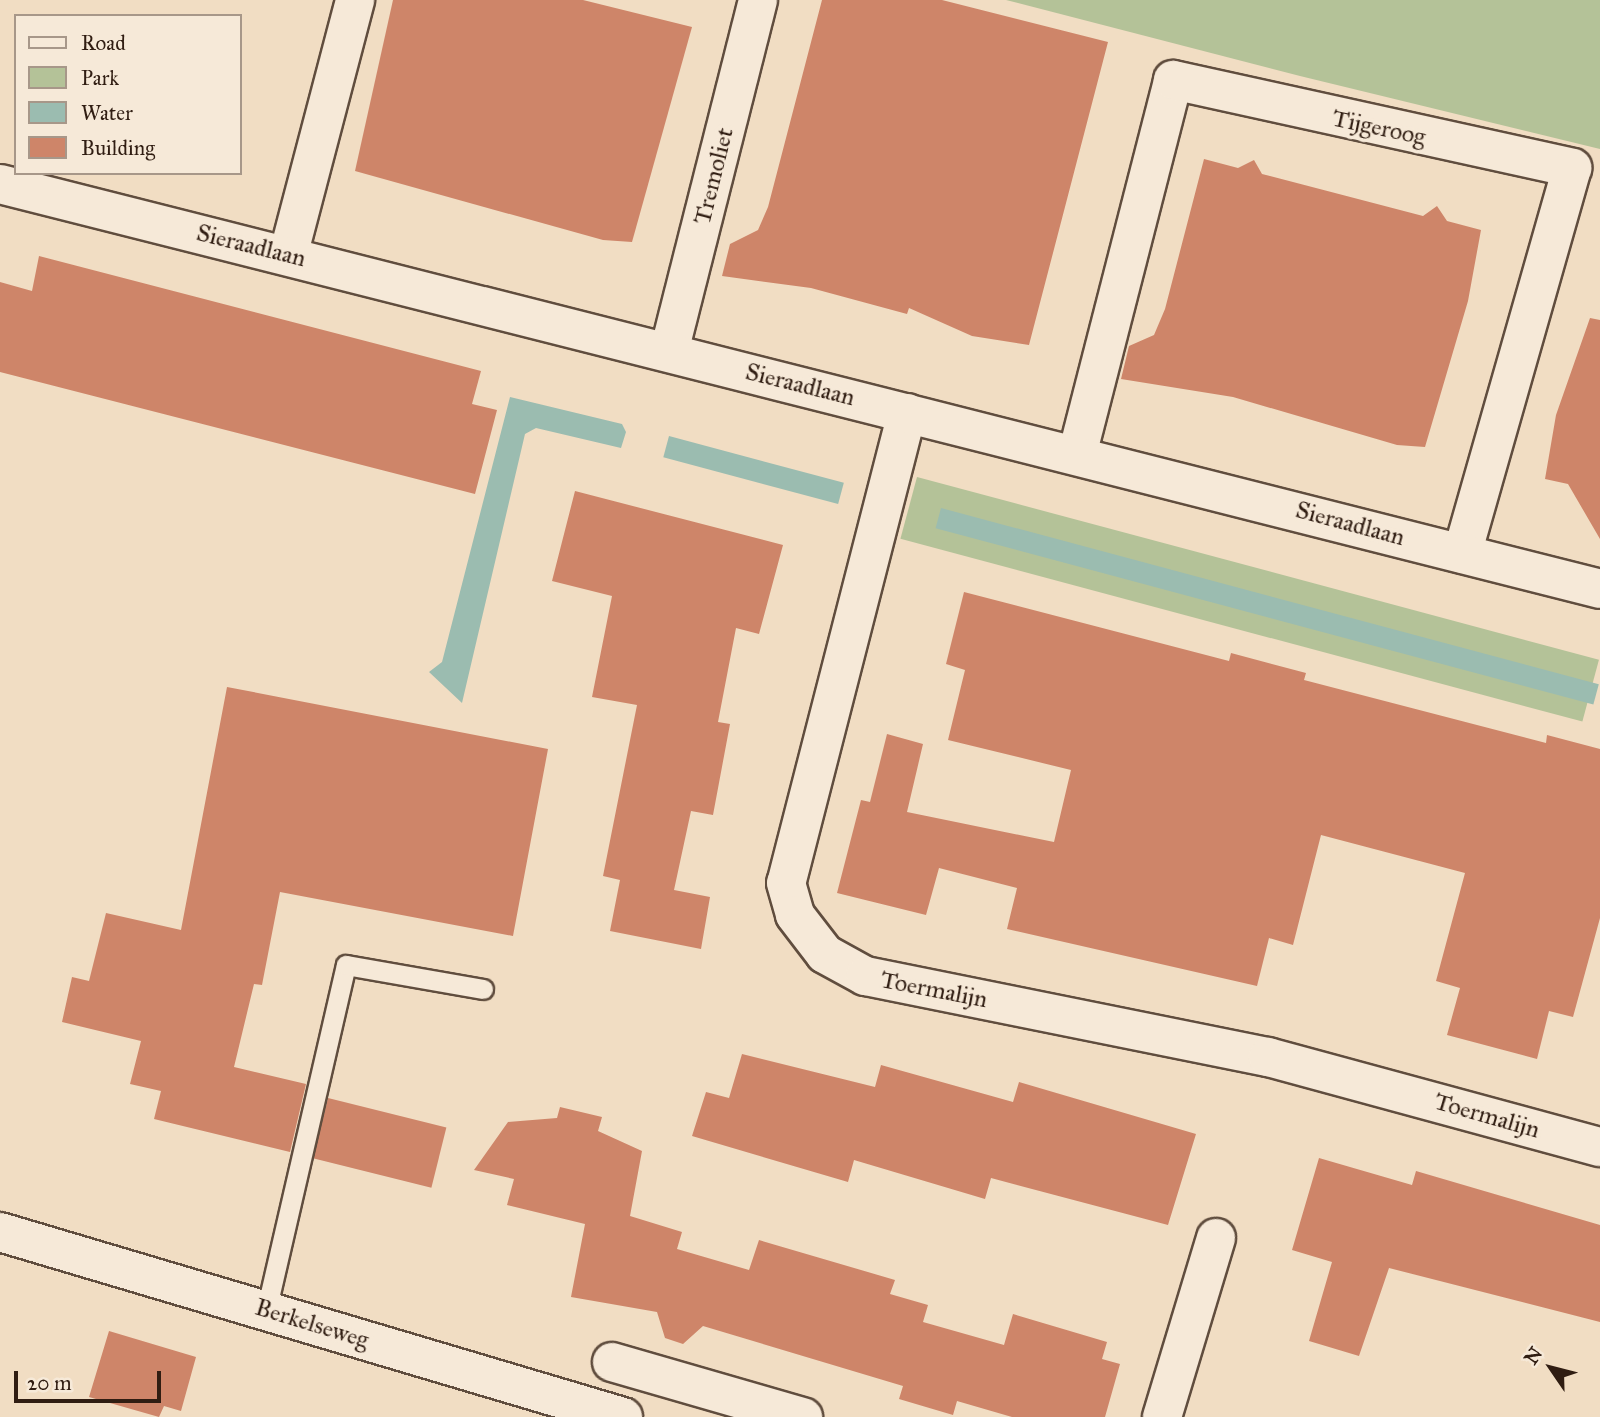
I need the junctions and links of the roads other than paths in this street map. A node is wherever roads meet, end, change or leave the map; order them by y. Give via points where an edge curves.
1 (355, 0) edge
2 (758, 0) edge
3 (0, 184) edge
4 (288, 256) junction
5 (669, 352) junction
6 (907, 412) junction
7 (1077, 455) junction
8 (1462, 554) junction
9 (1600, 589) edge
10 (483, 989) dead end
11 (1600, 1147) edge
12 (0, 1232) edge
13 (1216, 1238) dead end
14 (266, 1311) junction
15 (612, 1362) dead end
16 (623, 1417) edge
17 (803, 1417) edge
18 (1162, 1417) edge

1 - 4 street
2 - 5 street, Tremoliet
3 - 4 street, Sieraadlaan
4 - 5 street, Sieraadlaan
5 - 6 street, Sieraadlaan
6 - 7 street, Sieraadlaan
6 - 11 street, Toermalijn via 786,883 795,915 825,954 865,976 1268,1057
7 - 8 street, Sieraadlaan
7 - 8 street, Tijgeroog via 1173,80 1572,167
8 - 9 street, Sieraadlaan
10 - 14 lane via 346,965
12 - 14 street, Berkelseweg
13 - 18 street
14 - 16 street, Berkelseweg
15 - 17 street

